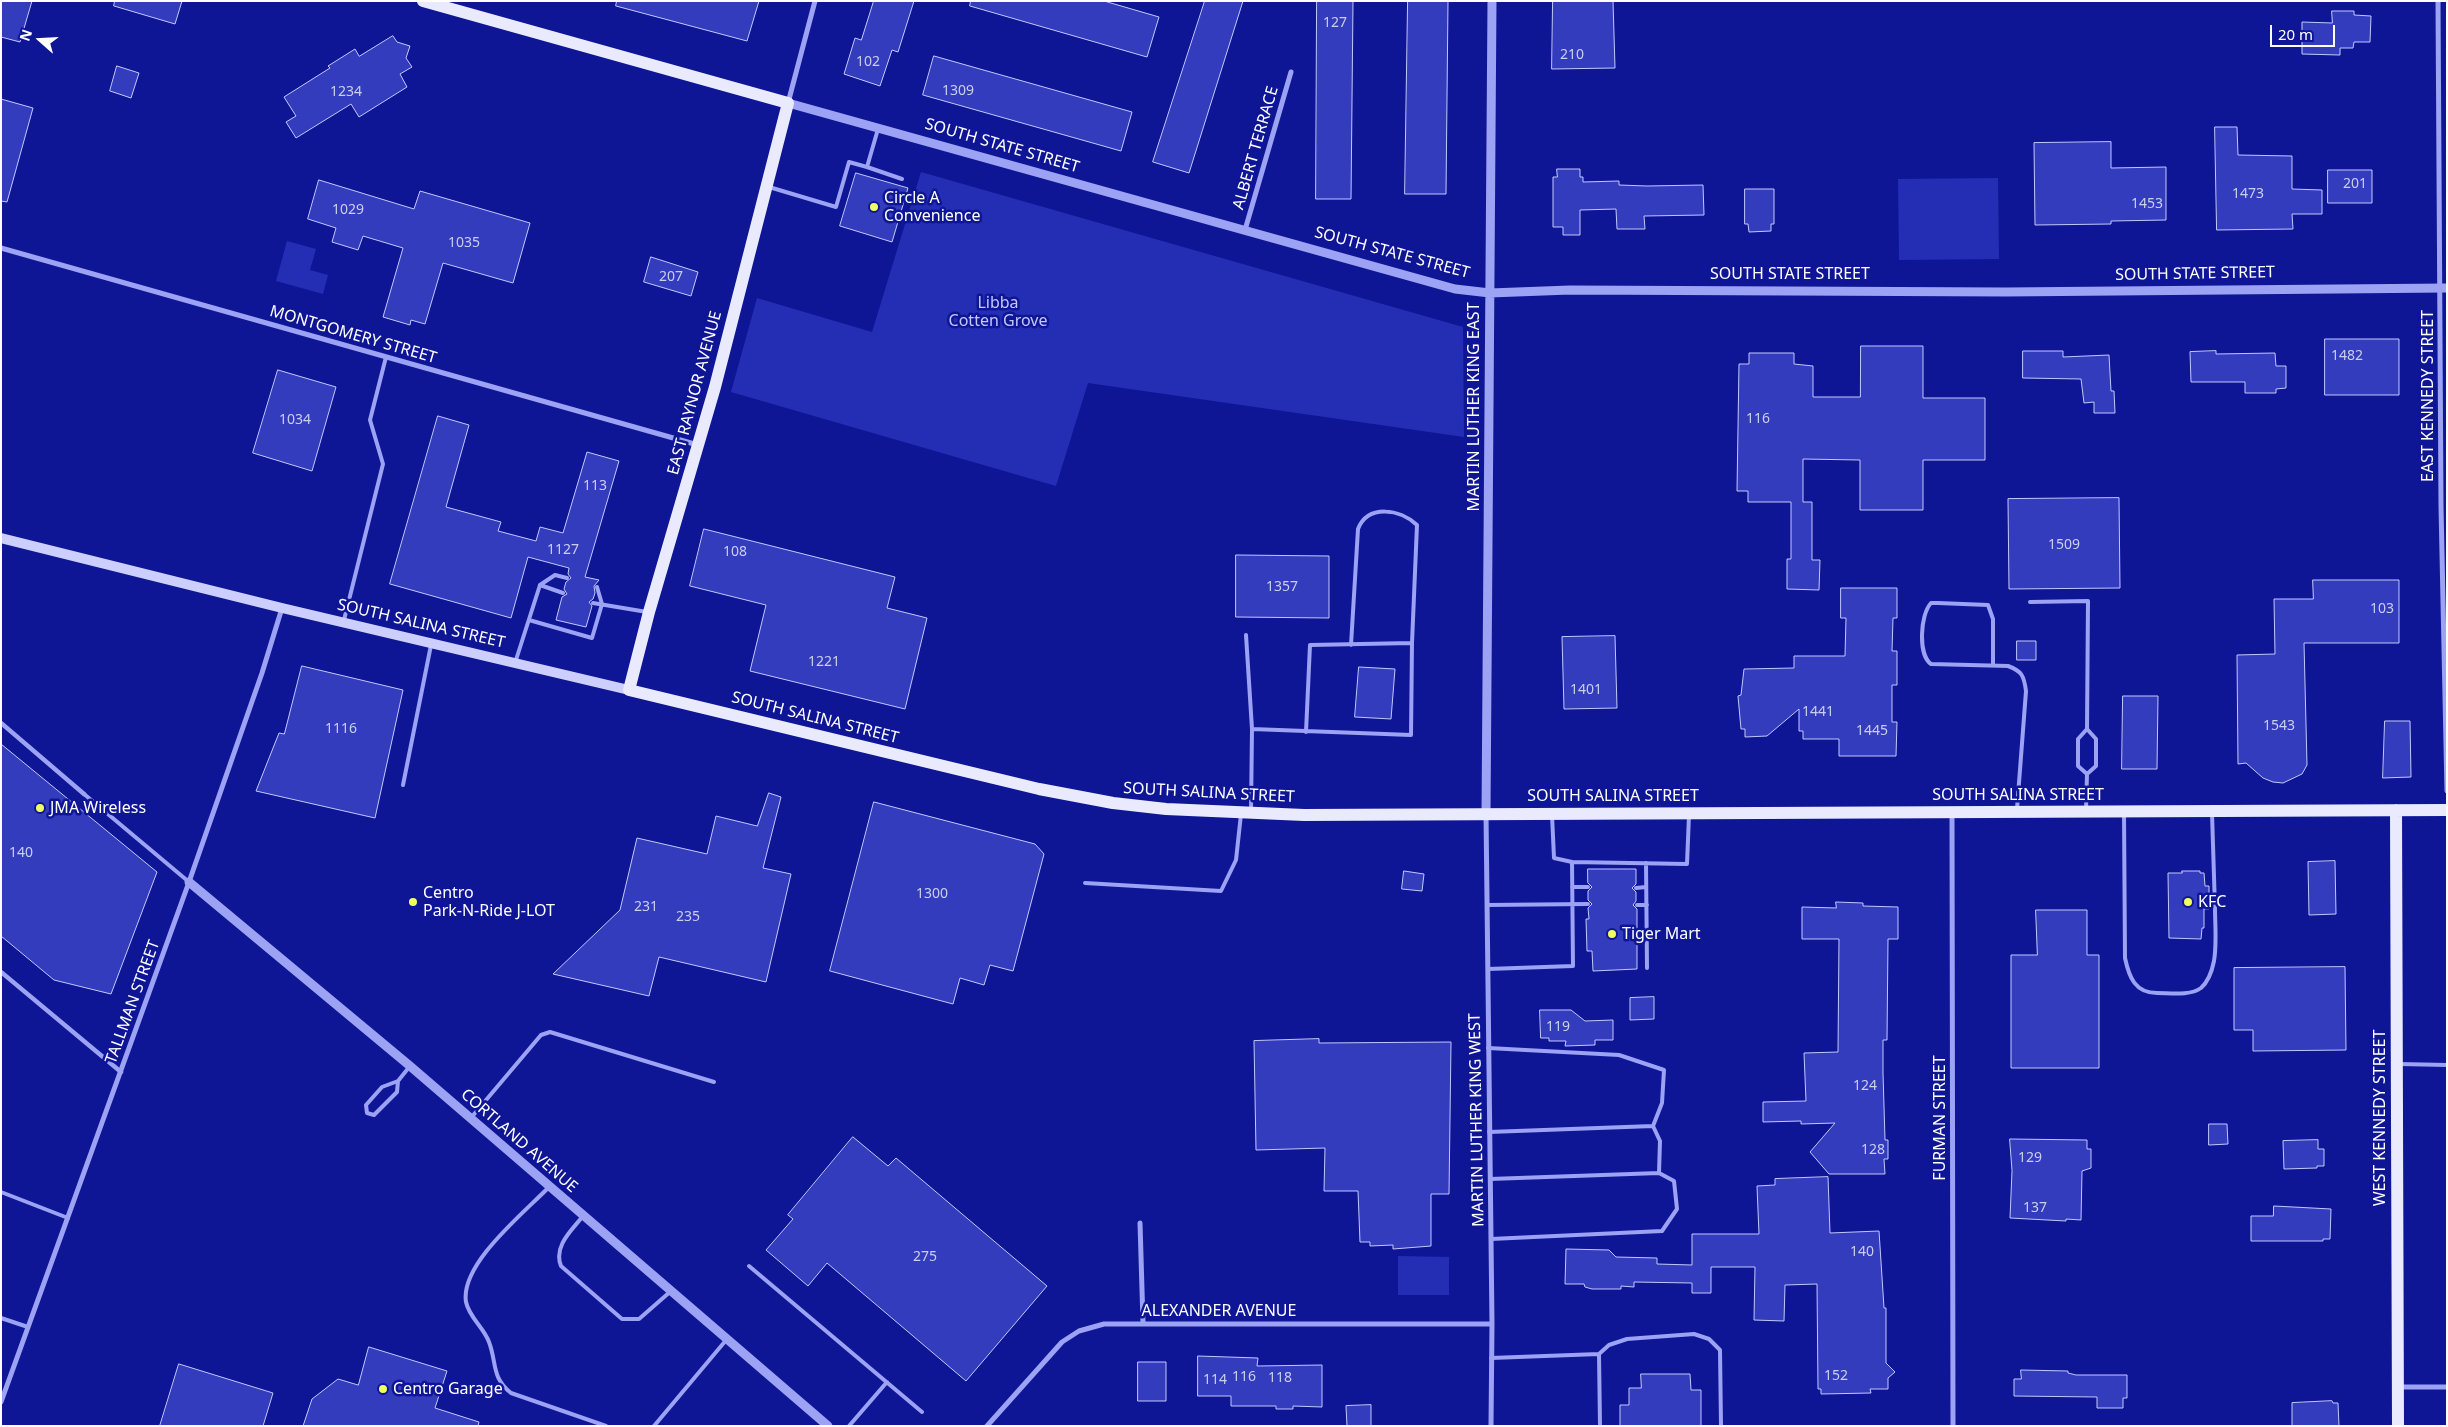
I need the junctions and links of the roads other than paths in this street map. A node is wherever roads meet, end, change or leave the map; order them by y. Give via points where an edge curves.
1 (423, 1) edge
2 (815, 1) edge
3 (1492, 1) edge
4 (2438, 1) edge
5 (452, 5) edge
6 (1291, 72) dead end
7 (788, 103) junction
8 (879, 128) junction
9 (867, 167) junction
10 (902, 178) dead end
11 (767, 186) junction
12 (1245, 230) junction
13 (1, 248) edge
14 (2444, 288) edge
15 (1490, 293) junction
16 (386, 357) junction
17 (699, 445) junction
18 (1, 538) edge
19 (567, 578) dead end
20 (540, 585) junction
21 (597, 587) dead end
22 (563, 593) dead end
23 (2030, 602) dead end
24 (592, 603) dead end
25 (602, 604) junction
26 (282, 608) junction
27 (649, 612) junction
28 (529, 620) junction
29 (343, 622) junction
30 (1246, 635) dead end
31 (432, 643) junction
32 (1412, 643) junction
33 (1351, 645) junction
34 (515, 663) junction
35 (1992, 665) junction
36 (629, 690) junction
37 (1, 723) edge
38 (1252, 729) junction
39 (2087, 729) junction
40 (1306, 732) junction
41 (2087, 774) junction
42 (403, 785) dead end
43 (2447, 791) edge
44 (84, 794) joint
45 (2124, 810) junction
46 (2212, 810) junction
47 (2396, 810) junction
48 (2447, 810) edge
49 (1952, 811) junction
50 (2017, 811) junction
51 (2086, 811) junction
52 (1246, 812) junction
53 (1689, 812) junction
54 (1486, 813) junction
55 (1552, 813) junction
56 (1572, 862) junction
57 (1646, 863) junction
58 (189, 882) junction
59 (1085, 883) dead end
60 (1572, 887) junction
61 (1588, 887) dead end
62 (1646, 887) junction
63 (1636, 888) dead end
64 (1572, 904) junction
65 (1588, 904) dead end
66 (1487, 905) junction
67 (1636, 905) dead end
68 (1647, 905) junction
69 (1647, 968) dead end
70 (1488, 969) junction
71 (1, 972) edge
72 (1488, 1048) junction
73 (2396, 1064) junction
74 (2447, 1065) edge
75 (410, 1066) junction
76 (121, 1072) junction
77 (398, 1081) junction
78 (714, 1082) dead end
79 (367, 1113) junction
80 (362, 1118) dead end
81 (470, 1118) junction
82 (1653, 1126) junction
83 (1489, 1132) junction
84 (1659, 1173) junction
85 (1490, 1179) junction
86 (550, 1187) junction
87 (1, 1192) edge
88 (584, 1216) junction
89 (68, 1218) junction
90 (1140, 1223) dead end
91 (1491, 1239) junction
92 (749, 1266) dead end
93 (671, 1291) junction
94 (1, 1318) edge
95 (1143, 1323) junction
96 (1492, 1324) junction
97 (28, 1327) junction
98 (727, 1339) junction
99 (1599, 1354) junction
100 (1491, 1358) junction
101 (887, 1382) junction
102 (2447, 1386) edge
103 (2398, 1387) junction
104 (1, 1402) edge
105 (922, 1412) dead end
106 (606, 1426) edge
107 (654, 1426) edge
108 (828, 1426) edge
109 (849, 1426) edge
110 (987, 1426) edge
111 (1490, 1426) edge
112 (1600, 1426) edge
113 (1721, 1426) edge
114 (1954, 1426) edge
115 (2398, 1426) edge

1 - 5 main road, SOUTH STATE STREET
2 - 7 street
3 - 15 street, MARTIN LUTHER KING EAST
4 - 14 street, EAST KENNEDY STREET
5 - 7 main road, SOUTH STATE STREET
6 - 12 street, ALBERT TERRACE
7 - 8 street, SOUTH STATE STREET
7 - 11 main road, EAST RAYNOR AVENUE
8 - 9 lane
8 - 12 street, SOUTH STATE STREET
9 - 10 lane
9 - 11 lane via 849,162 836,207
11 - 17 main road, EAST RAYNOR AVENUE
12 - 15 street, SOUTH STATE STREET via 1455,289
13 - 16 street, MONTGOMERY STREET
14 - 15 street, SOUTH STATE STREET via 2006,292 1570,290
14 - 43 street, EAST KENNEDY STREET via 2441,506
15 - 54 street, MARTIN LUTHER KING EAST
16 - 17 street, MONTGOMERY STREET
16 - 29 lane via 370,420 383,464
17 - 27 main road, EAST RAYNOR AVENUE
18 - 26 main road, SOUTH SALINA STREET
19 - 20 lane via 555,575
20 - 22 lane
20 - 28 lane
21 - 25 lane
23 - 39 lane via 2088,601
24 - 25 lane
25 - 27 lane
25 - 28 lane via 592,638
26 - 29 main road, SOUTH SALINA STREET
26 - 58 street, TALLMAN STREET
27 - 36 main road, EAST RAYNOR AVENUE
28 - 34 lane
29 - 31 main road, SOUTH SALINA STREET
30 - 38 lane
31 - 34 main road, SOUTH SALINA STREET
31 - 42 lane
32 - 33 lane
32 - 33 lane via 1417,525 1397,513 1370,513 1362,519 1358,529
32 - 40 lane via 1411,735
33 - 40 lane via 1310,645
34 - 36 main road, SOUTH SALINA STREET
35 - 35 lane via 1939,666 1926,660 1923,635 1925,609 1931,603 1988,605 1993,619
35 - 50 lane via 2008,666 2020,671 2024,677 2026,690
36 - 52 main road, SOUTH SALINA STREET via 1039,789 1112,803
37 - 44 street
38 - 40 lane
38 - 52 lane
39 - 41 lane via 2078,739 2078,766
39 - 41 lane via 2096,739 2096,766
41 - 51 lane
44 - 58 lane
45 - 46 main road, SOUTH SALINA STREET
45 - 46 lane via 2124,958 2134,985 2156,993 2192,992 2209,978 2214,960 2215,925
45 - 51 main road, SOUTH SALINA STREET
46 - 47 main road, SOUTH SALINA STREET
47 - 48 main road, SOUTH SALINA STREET
47 - 73 main road, WEST KENNEDY STREET
49 - 50 main road, SOUTH SALINA STREET
49 - 53 main road, SOUTH SALINA STREET
49 - 114 street, FURMAN STREET
50 - 51 main road, SOUTH SALINA STREET
52 - 54 main road, SOUTH SALINA STREET
52 - 59 lane via 1236,860 1221,891
53 - 55 main road, SOUTH SALINA STREET
53 - 57 lane via 1687,864
54 - 55 main road, SOUTH SALINA STREET
54 - 66 street, MARTIN LUTHER KING WEST
55 - 56 lane via 1554,858
56 - 57 lane
56 - 60 lane
57 - 62 lane
58 - 75 street, CORTLAND AVENUE
58 - 76 street, TALLMAN STREET
60 - 61 lane
60 - 64 lane
62 - 63 lane
62 - 68 lane
64 - 65 lane
64 - 66 lane
64 - 70 lane via 1573,966
66 - 70 street, MARTIN LUTHER KING WEST
67 - 68 lane
68 - 69 lane
70 - 72 street, MARTIN LUTHER KING WEST
71 - 76 street
72 - 82 lane via 1619,1055 1664,1070 1662,1103
72 - 83 street, MARTIN LUTHER KING WEST
73 - 74 lane
73 - 103 main road, WEST KENNEDY STREET
75 - 77 lane
75 - 81 street, CORTLAND AVENUE
76 - 89 street, TALLMAN STREET
77 - 79 lane via 382,1087 366,1105
77 - 79 lane via 393,1097 374,1115
78 - 81 lane via 550,1032 541,1035
79 - 80 lane
81 - 86 street, CORTLAND AVENUE
82 - 83 lane
82 - 84 lane via 1660,1141
83 - 85 street, MARTIN LUTHER KING WEST
84 - 85 lane
84 - 91 lane via 1674,1181 1677,1209 1662,1231
85 - 91 street, MARTIN LUTHER KING WEST
86 - 88 street, CORTLAND AVENUE
86 - 106 lane via 480,1258 466,1289 466,1303 489,1341 502,1385 511,1393
87 - 89 lane
88 - 93 street, CORTLAND AVENUE
88 - 93 lane via 564,1239 558,1258 561,1266 622,1318 638,1320
89 - 97 street, TALLMAN STREET
90 - 95 street
91 - 96 street, MARTIN LUTHER KING WEST
92 - 101 lane
93 - 98 street, CORTLAND AVENUE
94 - 97 lane
95 - 96 street, ALEXANDER AVENUE
95 - 110 street, ALEXANDER AVENUE via 1104,1324 1080,1331 1062,1342
96 - 100 street, MARTIN LUTHER KING WEST
97 - 104 street, TALLMAN STREET
98 - 107 lane
98 - 108 street, CORTLAND AVENUE
99 - 100 lane
99 - 112 lane
99 - 113 lane via 1609,1344 1627,1339 1694,1334 1709,1339 1720,1350
100 - 111 street, MARTIN LUTHER KING WEST
101 - 105 lane
101 - 109 lane
102 - 103 street
103 - 115 main road, WEST KENNEDY STREET

